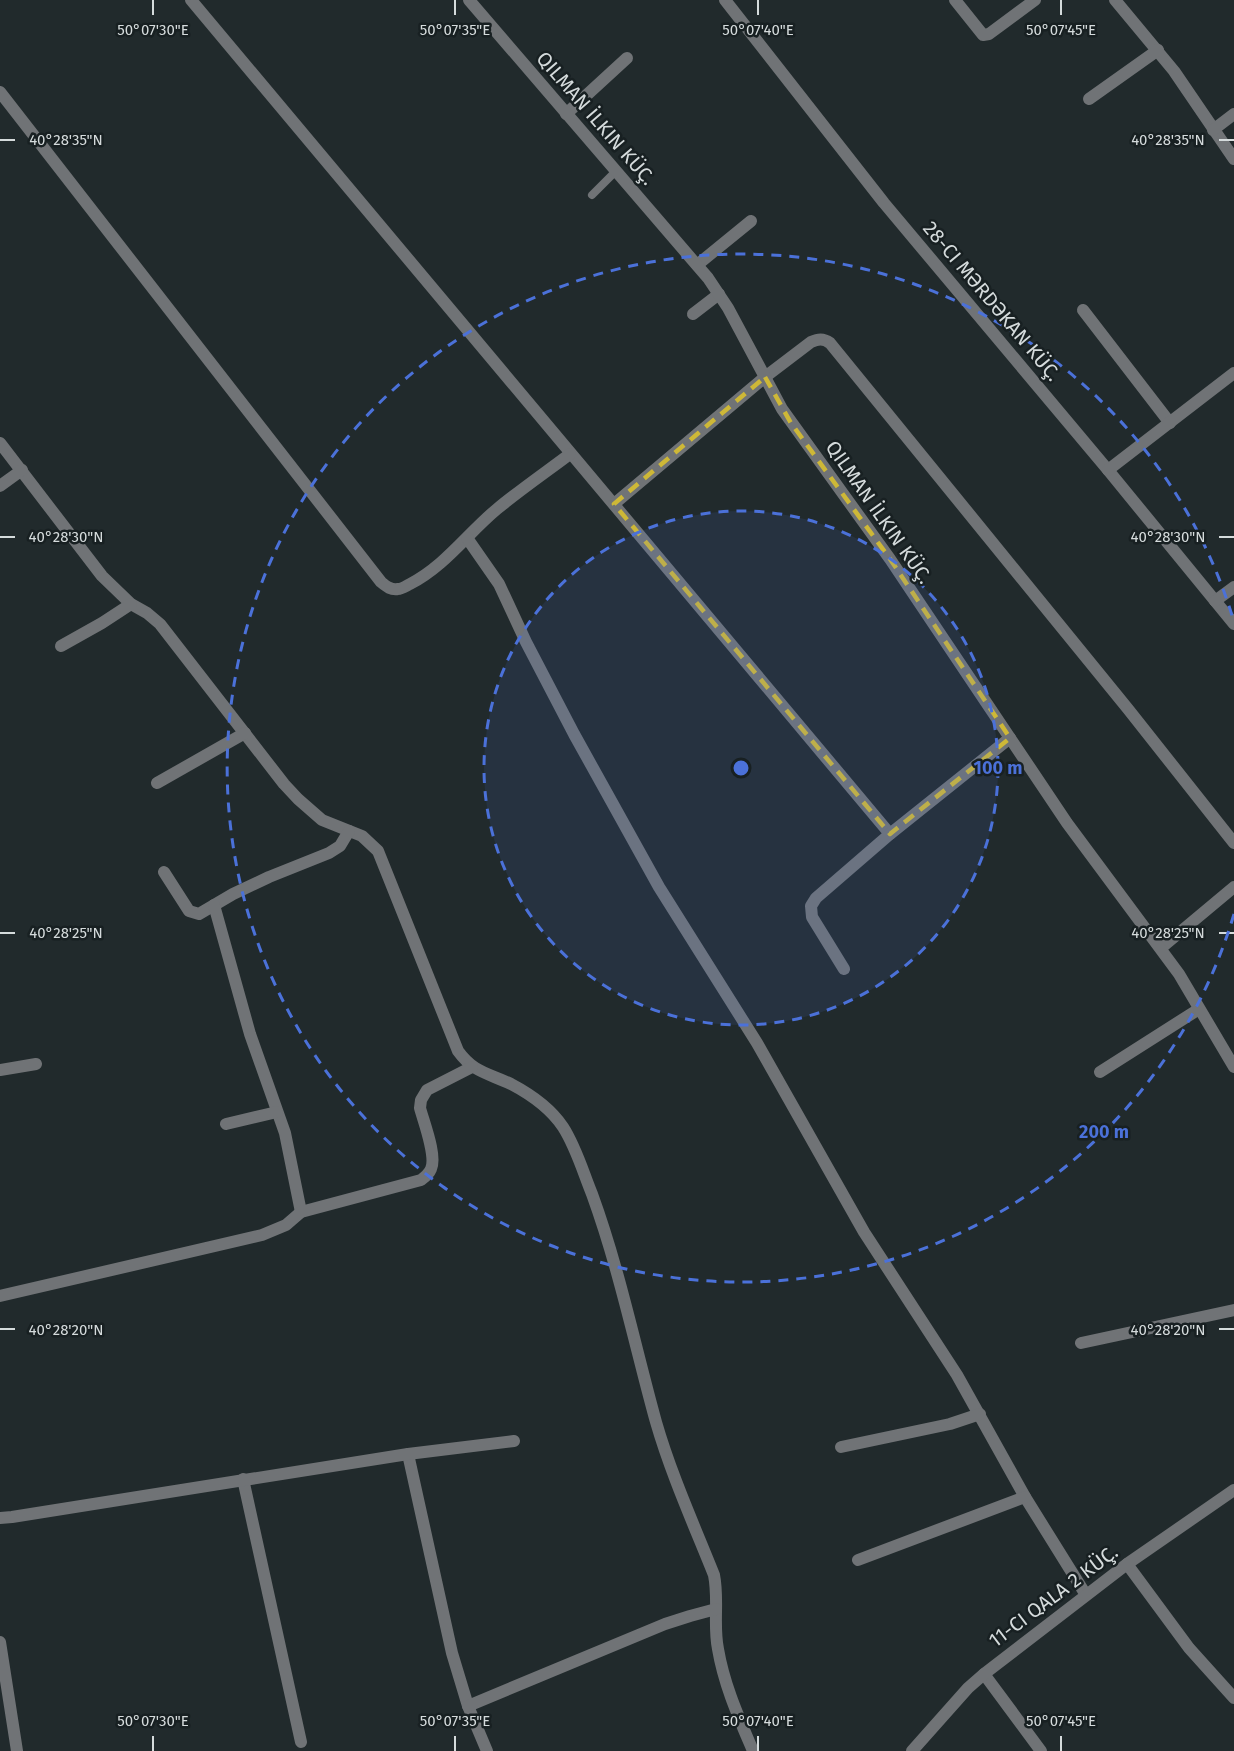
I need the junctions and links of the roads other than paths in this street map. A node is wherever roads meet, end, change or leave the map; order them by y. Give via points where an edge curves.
1 (191, 0) edge
2 (469, 0) edge
3 (725, 0) edge
4 (955, 0) edge
5 (1035, 0) edge
6 (1115, 0) edge
7 (1158, 50) junction
8 (627, 58) dead end
9 (0, 92) edge
10 (1089, 99) dead end
11 (566, 114) junction
12 (1234, 114) edge
13 (1213, 130) junction
14 (1234, 159) edge
15 (616, 171) junction
16 (592, 195) dead end
17 (752, 221) dead end
18 (697, 265) junction
19 (719, 294) junction
20 (1083, 310) dead end
21 (693, 314) dead end
22 (1234, 373) edge
23 (765, 377) junction
24 (1170, 423) junction
25 (0, 443) edge
26 (570, 454) junction
27 (22, 470) junction
28 (1108, 470) junction
29 (0, 486) edge
30 (614, 504) junction
31 (466, 538) junction
32 (1234, 587) edge
33 (1215, 601) junction
34 (130, 604) junction
35 (1234, 624) edge
36 (62, 646) dead end
37 (245, 734) junction
38 (1010, 738) junction
39 (157, 783) dead end
40 (349, 831) junction
41 (890, 834) junction
42 (1234, 843) edge
43 (164, 872) dead end
44 (1234, 887) edge
45 (214, 905) junction
46 (1161, 948) junction
47 (844, 969) dead end
48 (1199, 1009) junction
49 (36, 1064) dead end
50 (472, 1067) junction
51 (1234, 1067) edge
52 (0, 1070) edge
53 (1100, 1072) dead end
54 (277, 1112) junction
55 (226, 1124) dead end
56 (301, 1212) junction
57 (0, 1296) edge
58 (1234, 1310) edge
59 (1081, 1343) dead end
60 (980, 1414) junction
61 (514, 1441) dead end
62 (842, 1447) dead end
63 (408, 1454) junction
64 (243, 1479) junction
65 (1234, 1490) edge
66 (1025, 1497) junction
67 (0, 1518) edge
68 (858, 1560) dead end
69 (1127, 1564) junction
70 (1086, 1595) junction
71 (716, 1609) junction
72 (0, 1642) edge
73 (984, 1674) junction
74 (1234, 1698) edge
75 (468, 1706) junction
76 (301, 1742) dead end
77 (17, 1751) edge
78 (487, 1751) edge
79 (753, 1751) edge
80 (912, 1751) edge
81 (1041, 1751) edge

1 - 26 street
2 - 11 street
3 - 28 street, 28-CI MƏRDƏKAN KÜÇ. via 884,203
4 - 5 street via 983,35
6 - 7 street
7 - 10 street
7 - 13 street
8 - 11 street
9 - 31 street via 381,582 396,590 421,579
11 - 15 street
12 - 13 street
13 - 14 street
15 - 16 lane
15 - 18 street
17 - 18 street
18 - 19 street
19 - 21 street
19 - 23 street
20 - 24 street
22 - 24 street
23 - 30 street
23 - 38 street via 786,416 890,559
23 - 42 street via 811,342 818,339 830,343
24 - 28 street
25 - 27 street
26 - 30 street
26 - 31 street via 497,509
27 - 29 street
27 - 34 street via 102,576
28 - 33 street, 28-CI MƏRDƏKAN KÜÇ.
30 - 41 street
31 - 60 street via 499,585 574,734 659,887 757,1043 864,1232
32 - 33 street
33 - 35 street, 28-CI MƏRDƏKAN KÜÇ.
34 - 36 street
34 - 37 street via 160,624
37 - 39 street
37 - 40 street via 298,800 322,820
38 - 41 street
38 - 46 street via 1067,823
40 - 45 street via 340,846 329,853 268,876
40 - 50 street via 378,850 454,1042
41 - 47 street via 811,906 812,917
43 - 45 street via 189,911 199,914
44 - 46 street
45 - 54 street via 250,1034
46 - 48 street
48 - 51 street
48 - 53 street
49 - 52 street
50 - 56 street via 427,1090 421,1100 433,1159 432,1168 421,1180
50 - 71 street via 526,1093 556,1118 571,1143 603,1223 657,1422 714,1575
54 - 55 street
54 - 56 street
56 - 57 street via 286,1225 262,1235
58 - 59 street
60 - 62 street
60 - 66 street
61 - 63 street
63 - 64 street
63 - 75 street via 452,1653
64 - 67 street
64 - 76 street
65 - 69 street, 11-CI QALA 2 KÜÇ.
66 - 68 street
66 - 70 street
69 - 70 street, 11-CI QALA 2 KÜÇ.
69 - 74 street via 1189,1648
70 - 73 street, 11-CI QALA 2 KÜÇ.
71 - 75 street via 665,1624
71 - 79 street via 715,1628 723,1672
72 - 77 street
73 - 80 street, 11-CI QALA 2 KÜÇ.
73 - 81 street
75 - 78 street

